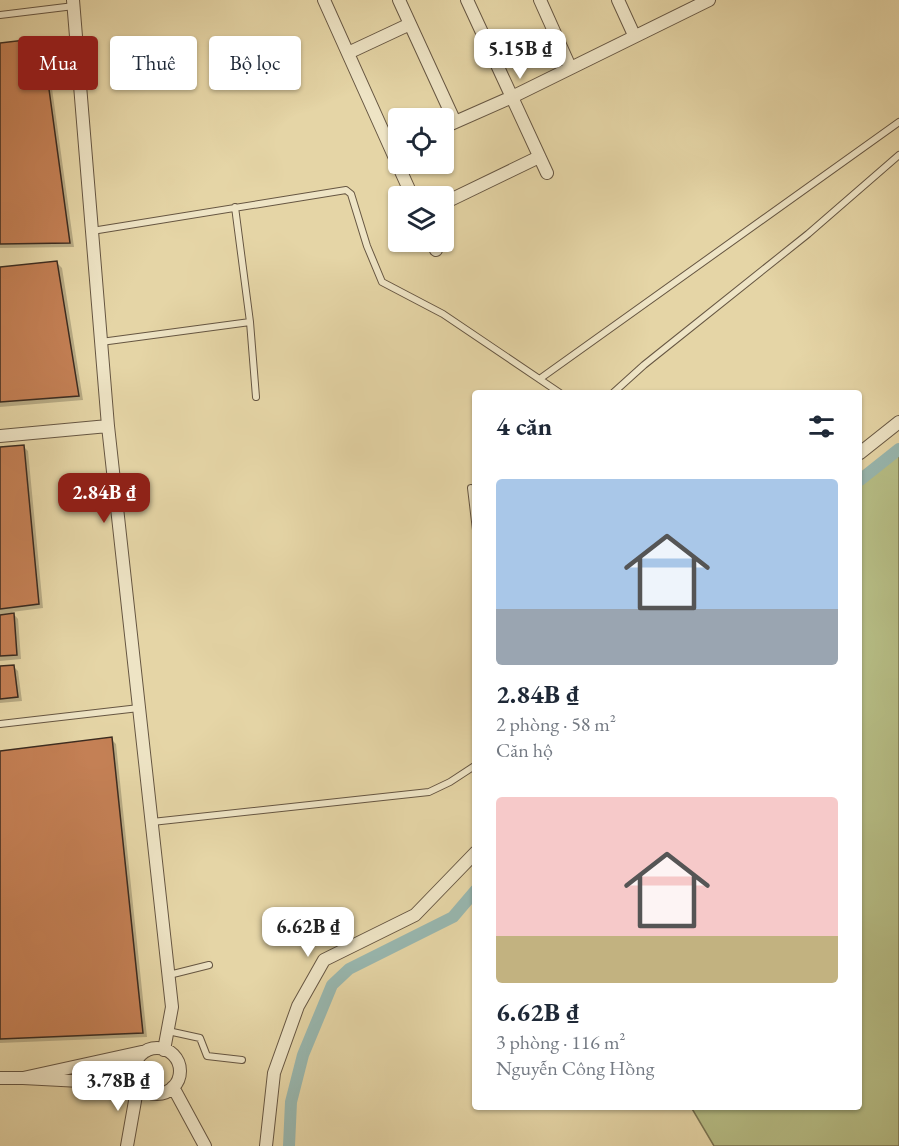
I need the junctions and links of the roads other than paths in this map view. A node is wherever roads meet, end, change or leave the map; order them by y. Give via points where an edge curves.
1 (324, 0) edge
2 (399, 0) edge
3 (467, 0) edge
4 (540, 0) edge
5 (618, 0) edge
6 (709, 0) edge
7 (73, 3) edge
8 (694, 3) edge
9 (0, 15) edge
10 (410, 24) junction
11 (634, 35) junction
12 (348, 53) junction
13 (570, 67) junction
14 (512, 97) junction
15 (443, 108) edge
16 (899, 122) edge
17 (454, 123) edge
18 (388, 135) edge
19 (899, 155) edge
20 (539, 157) junction
21 (547, 173) dead end
22 (454, 198) edge
23 (235, 207) junction
24 (92, 231) junction
25 (250, 322) junction
26 (101, 342) junction
27 (541, 378) junction
28 (556, 390) edge
29 (616, 390) edge
30 (256, 397) dead end
31 (899, 422) edge
32 (108, 426) junction
33 (0, 436) edge
34 (862, 451) edge
35 (471, 489) dead end
36 (472, 497) edge
37 (140, 708) junction
38 (0, 724) edge
39 (472, 768) edge
40 (152, 822) junction
41 (472, 856) edge
42 (209, 965) dead end
43 (168, 975) junction
44 (168, 1031) junction
45 (164, 1050) junction
46 (146, 1051) junction
47 (242, 1060) dead end
48 (0, 1078) edge
49 (23, 1078) junction
50 (138, 1084) junction
51 (173, 1088) junction
52 (127, 1146) edge
53 (205, 1146) edge
54 (266, 1146) edge

1 - 12 street
2 - 10 street
3 - 14 street
4 - 13 street
5 - 11 street
6 - 8 street
7 - 9 lane
7 - 24 street
8 - 11 street
10 - 12 street
10 - 15 street
11 - 13 street
12 - 18 street
13 - 14 street
14 - 17 street
14 - 20 street
16 - 27 lane
19 - 29 lane
20 - 21 street
20 - 22 street
23 - 24 lane
23 - 25 lane
23 - 27 lane via 346,189 382,282 443,314
24 - 26 street
25 - 26 lane
25 - 30 lane
26 - 32 street
27 - 28 lane
31 - 34 street
32 - 33 street
32 - 37 street
35 - 36 lane
37 - 38 lane
37 - 40 street
39 - 40 lane via 429,792
40 - 43 street
41 - 54 street via 415,915 324,960 298,1006 274,1073
42 - 43 lane
43 - 44 street via 172,1006
44 - 45 street
44 - 47 lane via 200,1038 207,1056
45 - 46 street
45 - 51 street via 179,1066
46 - 49 street
46 - 50 street via 136,1062
48 - 49 street
49 - 50 street
50 - 51 street via 155,1094
50 - 52 street
51 - 53 street

